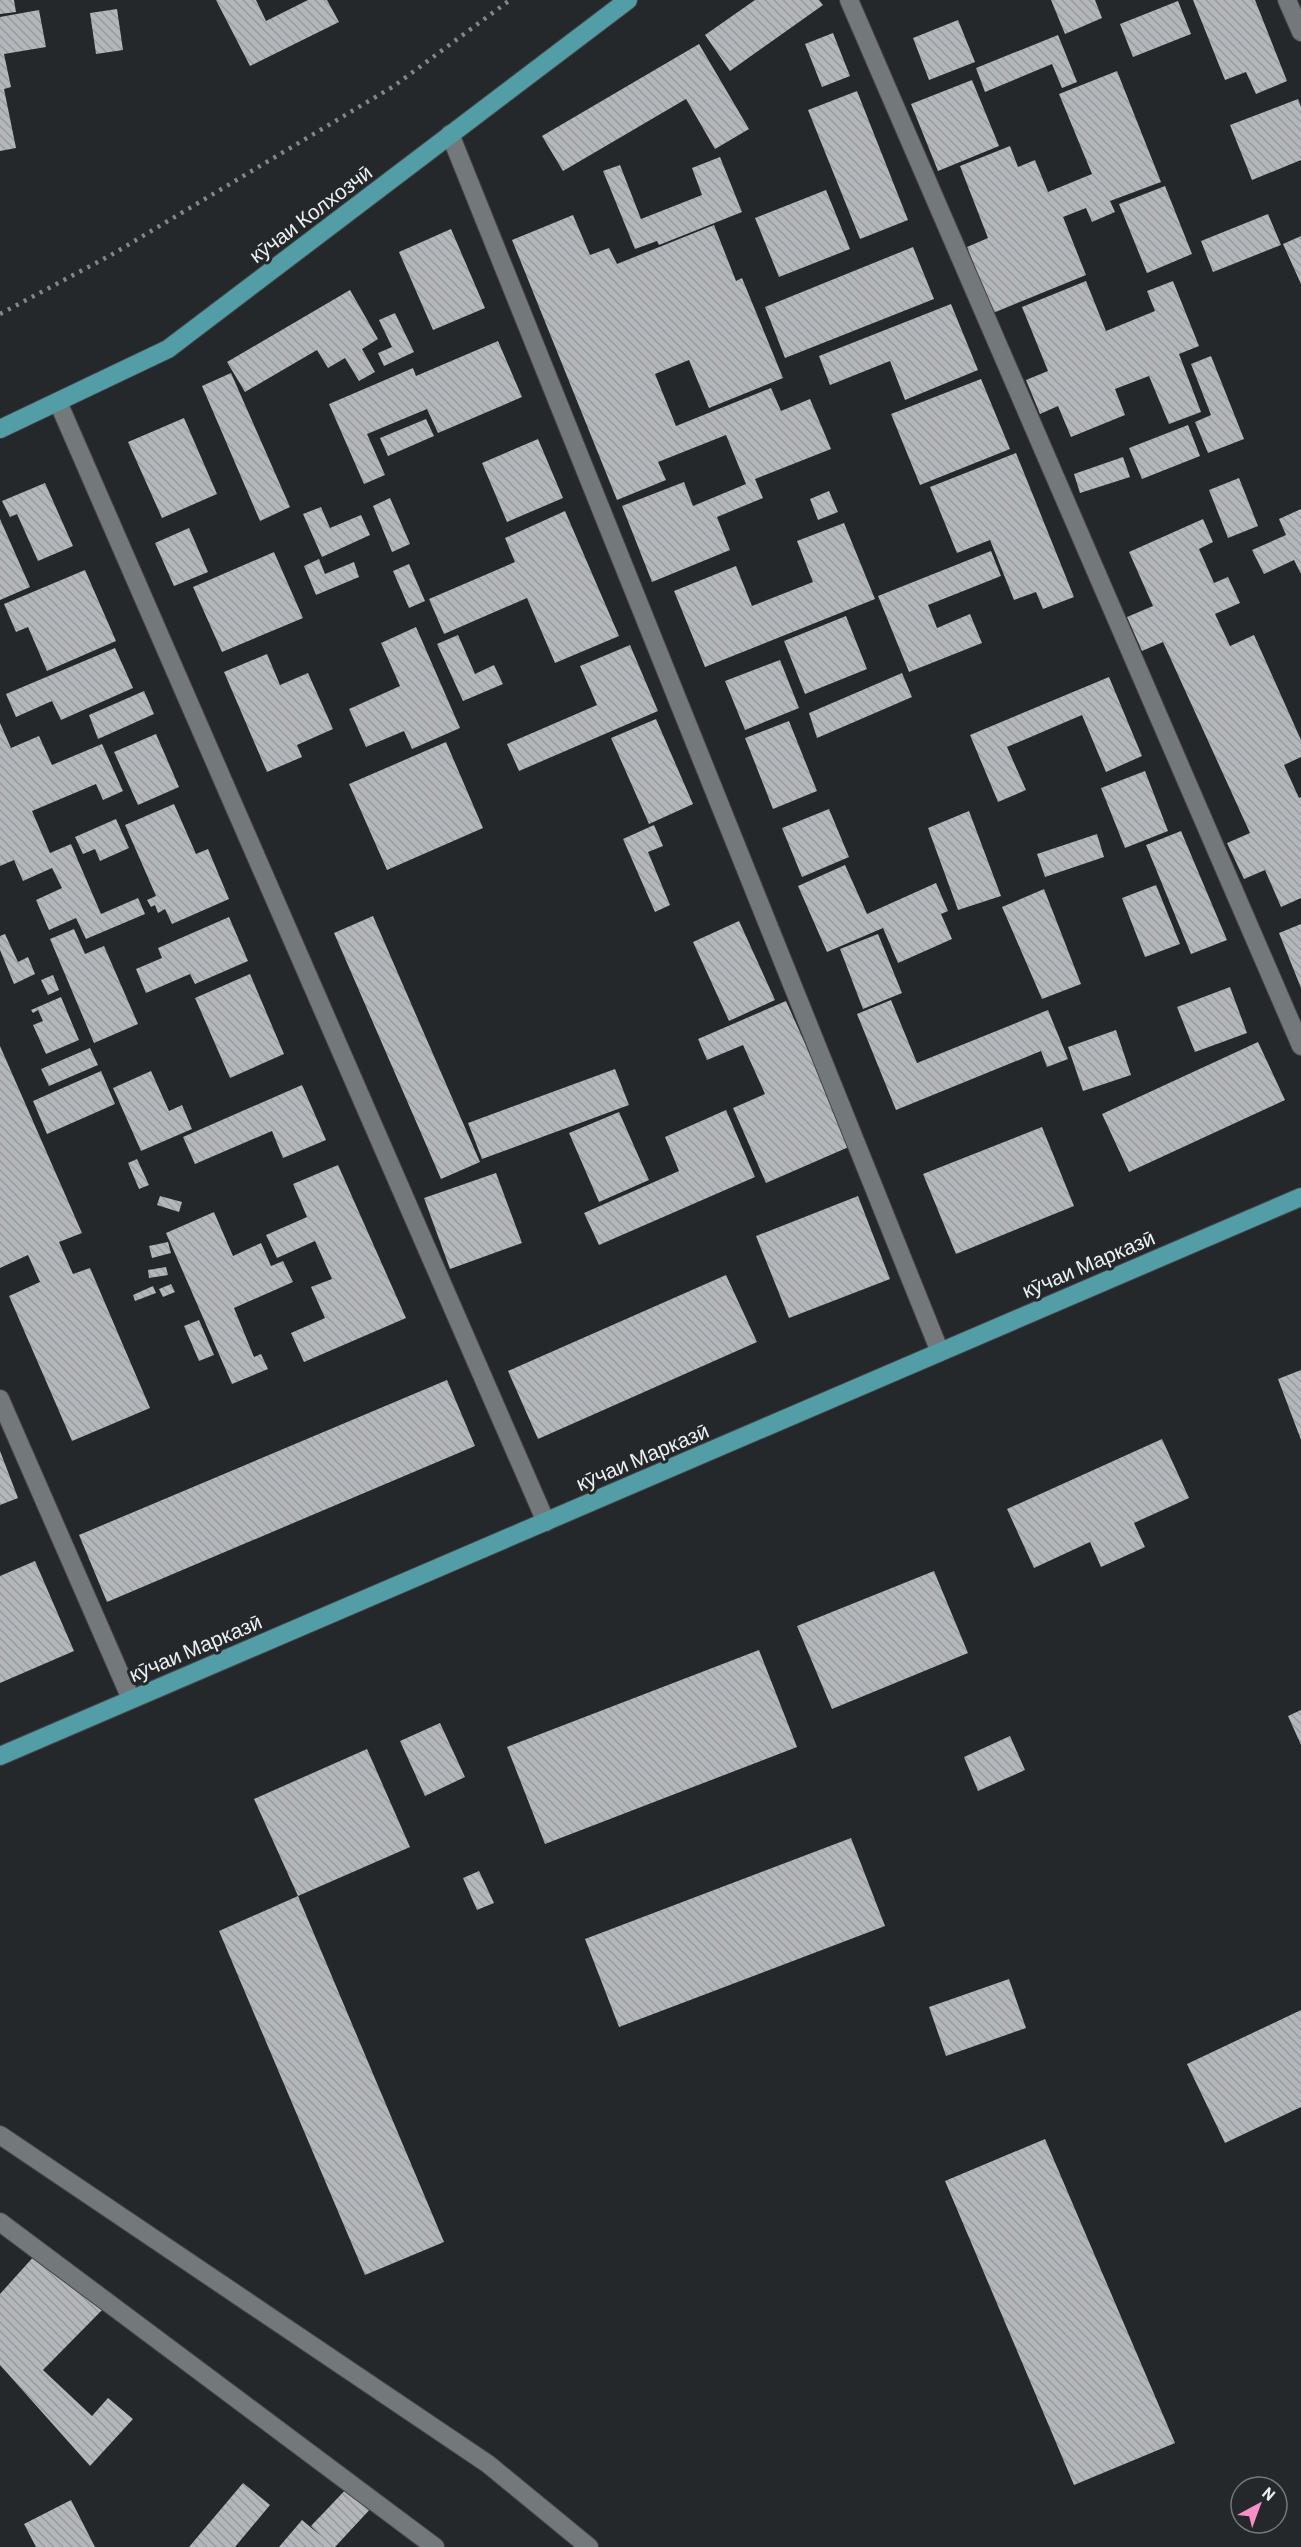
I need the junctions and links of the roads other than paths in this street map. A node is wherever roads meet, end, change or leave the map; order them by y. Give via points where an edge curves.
1 (628, 0) edge
2 (849, 0) edge
3 (1287, 0) edge
4 (1301, 32) edge
5 (450, 134) junction
6 (58, 402) junction
7 (0, 429) edge
8 (1301, 1046) edge
9 (1301, 1197) edge
10 (940, 1352) junction
11 (0, 1399) edge
12 (546, 1522) junction
13 (131, 1699) junction
14 (0, 1756) edge
15 (0, 2134) edge
16 (0, 2222) edge
17 (435, 2547) edge
18 (589, 2547) edge

1 - 5 main road, кӯчаи Колхозчӣ
2 - 8 street
3 - 4 street
5 - 6 main road, кӯчаи Колхозчӣ via 168,349
5 - 10 street
6 - 7 main road, кӯчаи Колхозчӣ
6 - 12 street
9 - 10 main road, кӯчаи Марказӣ
10 - 12 main road, кӯчаи Марказӣ
11 - 13 street
12 - 13 main road, кӯчаи Марказӣ
13 - 14 main road, кӯчаи Марказӣ
15 - 18 street via 488,2464
16 - 17 street

